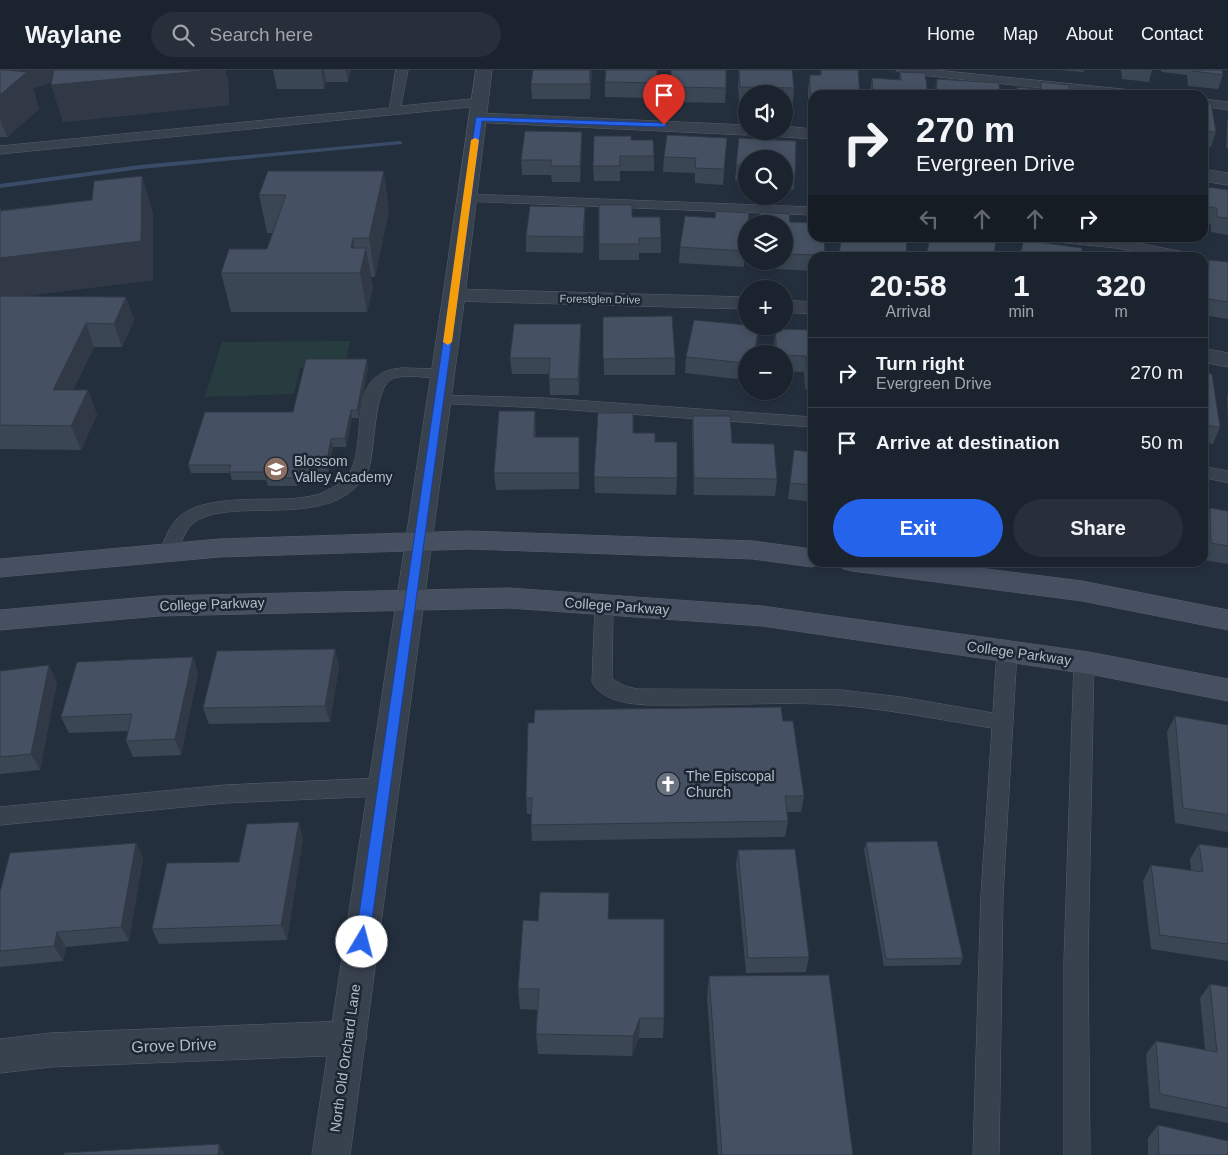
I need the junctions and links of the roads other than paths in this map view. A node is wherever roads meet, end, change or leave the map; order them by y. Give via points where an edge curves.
1 (402, 70) edge
2 (484, 70) edge
3 (902, 70) edge
4 (1093, 90) edge
5 (1208, 103) edge
6 (1228, 106) edge
7 (394, 110) junction
8 (479, 110) junction
9 (738, 129) edge
10 (793, 133) edge
11 (808, 134) edge
12 (0, 150) edge
13 (1208, 176) edge
14 (1228, 179) edge
15 (468, 198) junction
16 (808, 211) edge
17 (1096, 242) edge
18 (1161, 252) edge
19 (454, 295) junction
20 (738, 303) edge
21 (793, 307) edge
22 (808, 308) edge
23 (1208, 356) edge
24 (1228, 360) edge
25 (441, 387) junction
26 (808, 422) edge
27 (1208, 472) edge
28 (1228, 477) edge
29 (419, 541) junction
30 (168, 553) junction
31 (808, 557) edge
32 (892, 567) edge
33 (0, 568) edge
34 (410, 599) junction
35 (604, 606) junction
36 (0, 620) edge
37 (1228, 620) edge
38 (1007, 652) junction
39 (1084, 662) junction
40 (1228, 690) edge
41 (1002, 722) junction
42 (383, 787) junction
43 (0, 816) edge
44 (348, 1038) junction
45 (0, 1056) edge
46 (331, 1155) edge
47 (986, 1155) edge
48 (1077, 1155) edge

1 - 7 lane
2 - 8 street, North Old Orchard Lane
3 - 4 lane
5 - 6 lane
7 - 8 lane
7 - 12 lane
8 - 9 street
8 - 15 street, North Old Orchard Lane
10 - 11 street
13 - 14 street
15 - 16 lane
15 - 19 street, North Old Orchard Lane
17 - 18 lane
19 - 20 street, Forestglen Drive
19 - 25 street, North Old Orchard Lane
21 - 22 street
23 - 24 street
25 - 26 lane via 544,402
25 - 29 street, North Old Orchard Lane
25 - 30 lane via 390,374 380,380 372,401 358,474 347,485 327,498 289,506 215,507 188,518 176,532
27 - 28 lane
29 - 30 main road
29 - 31 main road via 708,548
29 - 34 street, North Old Orchard Lane
30 - 33 main road
32 - 37 main road via 1082,591
34 - 35 main road, College Parkway via 509,598
34 - 36 main road, College Parkway via 160,606
34 - 42 street, North Old Orchard Lane
35 - 38 main road, College Parkway via 762,616
35 - 41 lane via 602,682 612,691 636,696 701,699 842,698
38 - 39 main road, College Parkway
38 - 41 lane
39 - 40 main road, College Parkway
39 - 48 lane via 1076,960
41 - 47 lane via 992,895
42 - 43 lane via 224,794
42 - 44 street, North Old Orchard Lane
44 - 45 street, Grove Drive via 51,1050
44 - 46 street, North Old Orchard Lane

